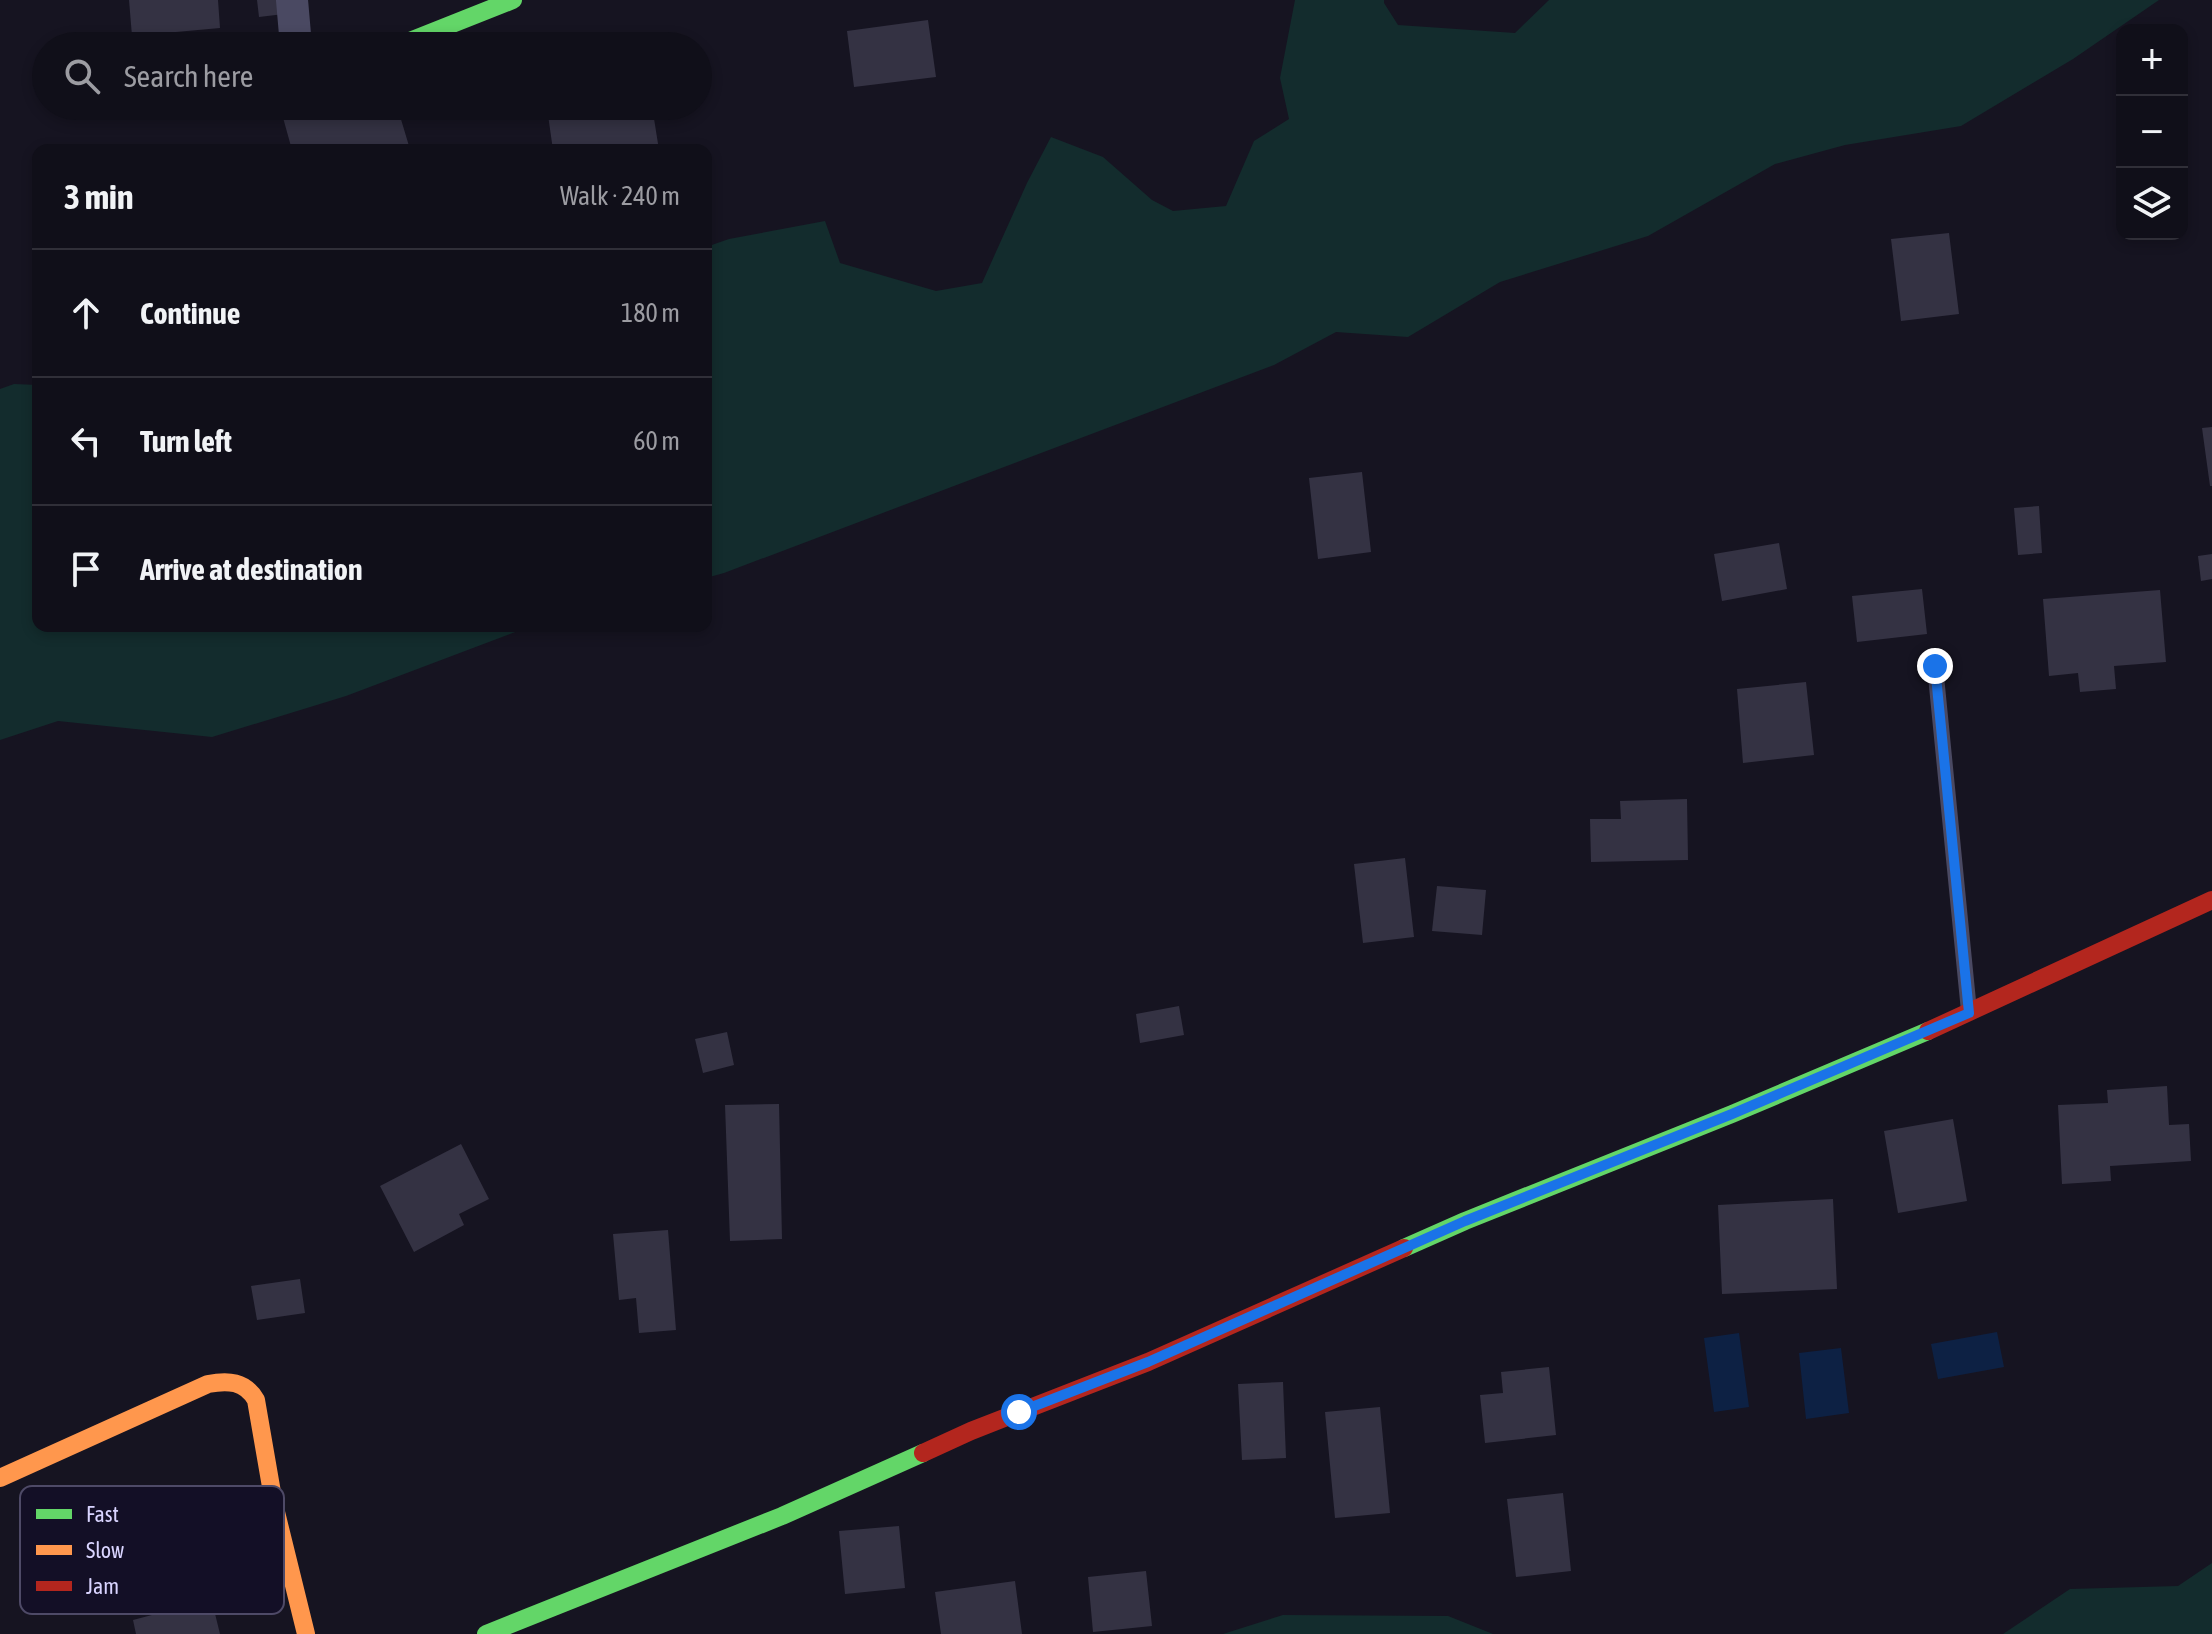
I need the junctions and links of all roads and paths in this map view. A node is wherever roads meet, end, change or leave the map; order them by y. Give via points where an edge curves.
1 (292, 0) edge
2 (513, 0) edge
3 (295, 32) edge
4 (432, 32) edge
5 (1935, 666) dead end
6 (2212, 900) edge
7 (1969, 1013) junction
8 (0, 1478) edge
9 (271, 1486) edge
10 (284, 1547) edge
11 (306, 1634) edge
12 (486, 1634) edge

1 - 3 street
2 - 4 street
5 - 7 lane
6 - 7 street
7 - 12 street via 1465,1221 782,1516
8 - 9 street via 224,1381 253,1392
10 - 11 street

